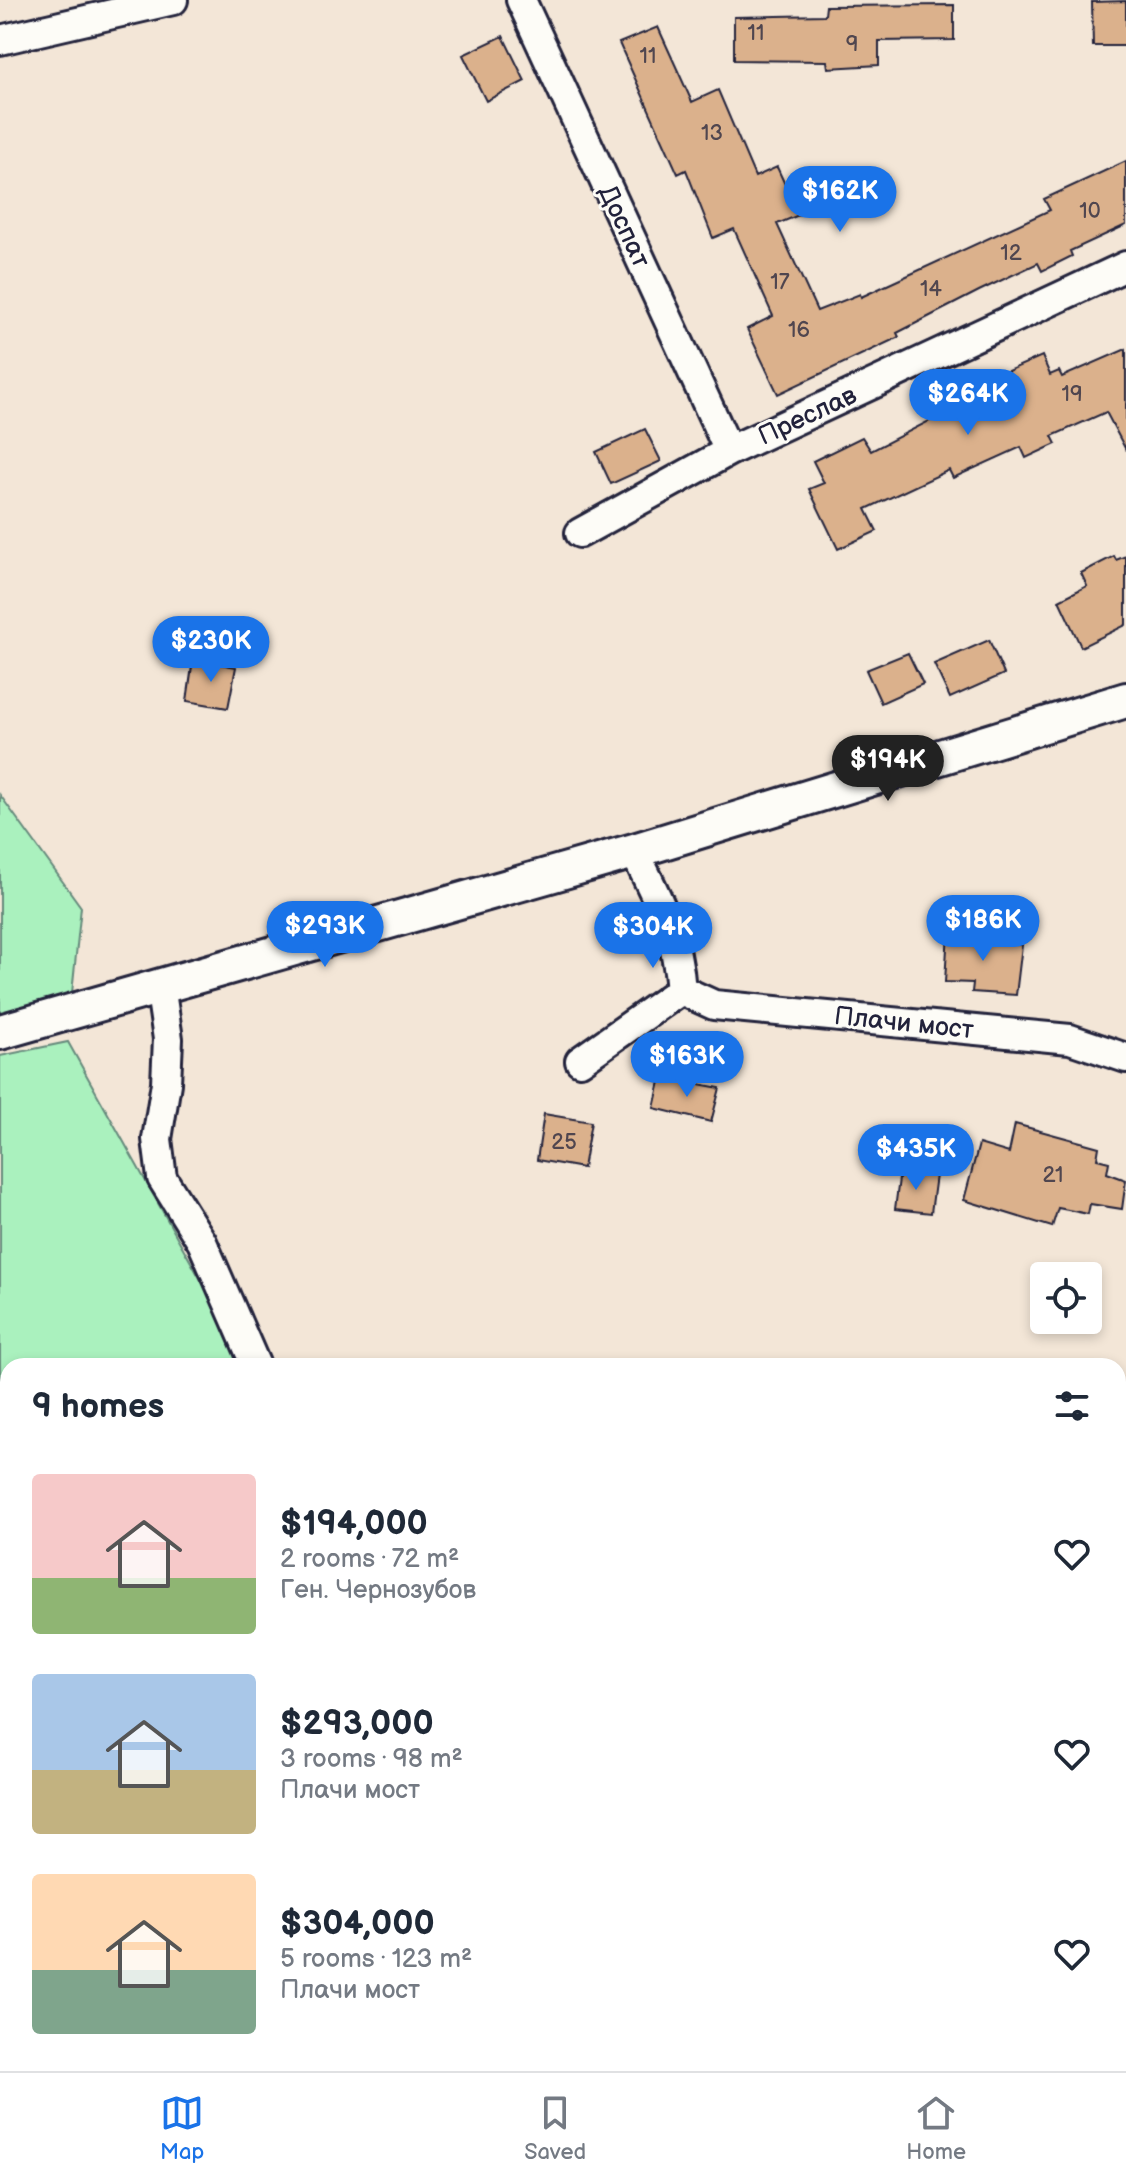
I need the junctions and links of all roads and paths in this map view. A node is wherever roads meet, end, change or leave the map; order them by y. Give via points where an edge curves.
1 (173, 0) edge
2 (521, 0) edge
3 (0, 40) edge
4 (1126, 266) edge
5 (729, 451) junction
6 (580, 533) dead end
7 (1126, 700) edge
8 (634, 851) junction
9 (160, 985) junction
10 (681, 990) junction
11 (0, 1032) edge
12 (1126, 1058) edge
13 (580, 1061) dead end
14 (253, 1358) edge

1 - 3 street
2 - 5 street, Доспат
4 - 5 street, Преслав
5 - 6 street, Преслав
7 - 8 street
8 - 9 street
8 - 10 street via 668,919
9 - 11 street
9 - 14 street via 168,1039 157,1139 162,1178 202,1242
10 - 12 street, Плачи мост via 714,1005 1070,1039
10 - 13 street

